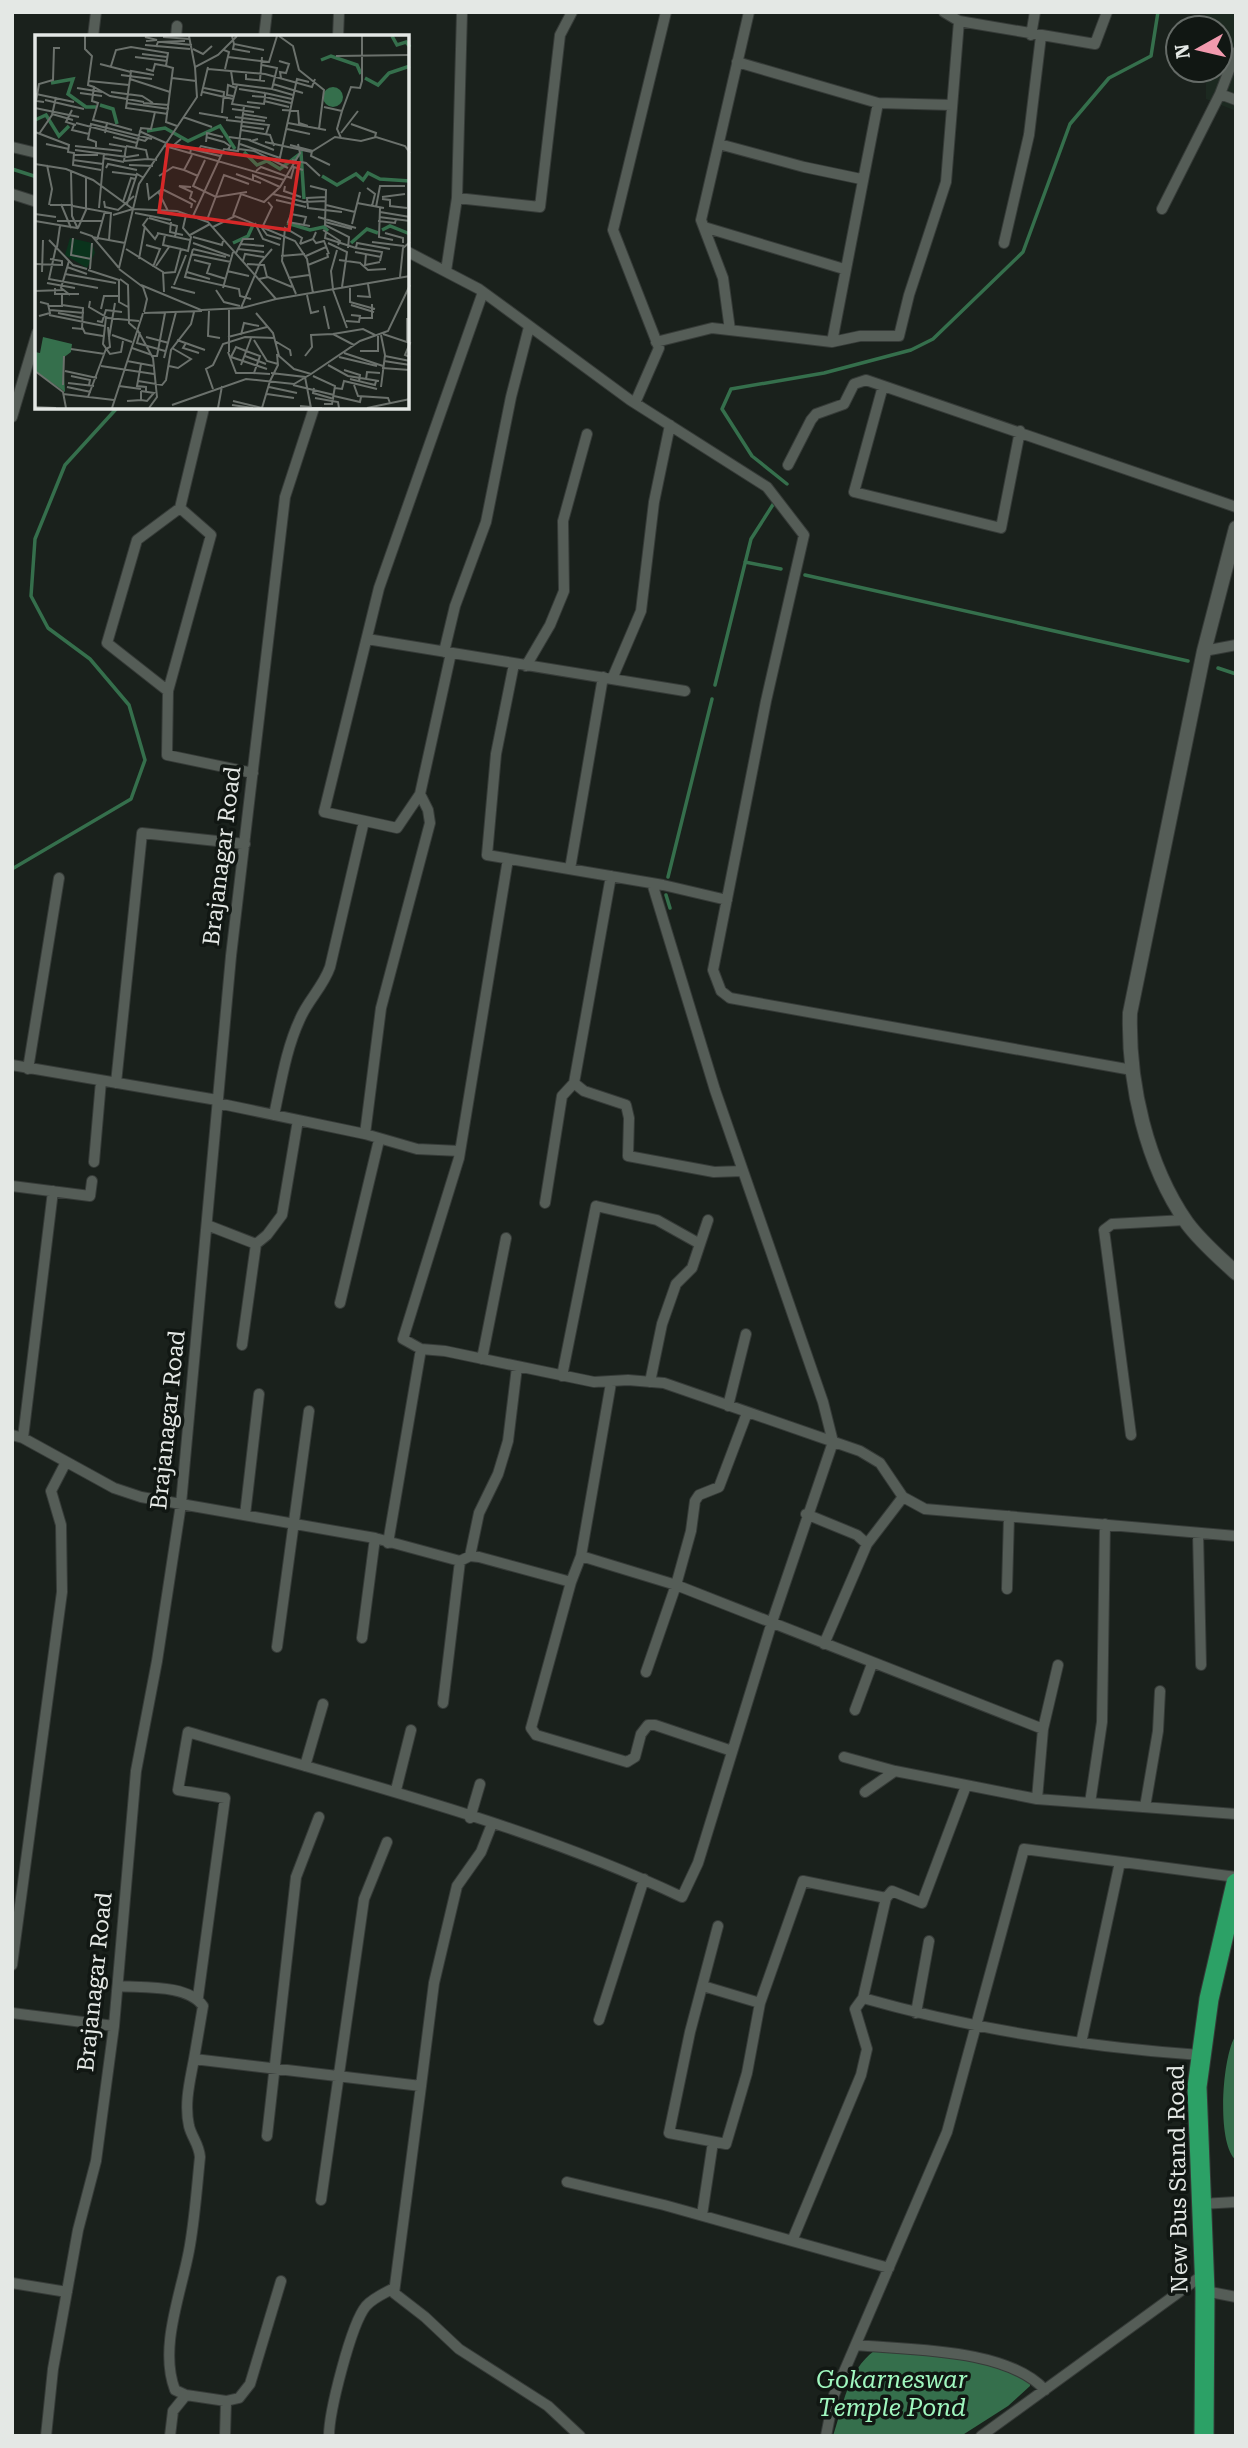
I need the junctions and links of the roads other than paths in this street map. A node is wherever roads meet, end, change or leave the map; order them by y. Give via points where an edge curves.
1 (96, 12) edge
2 (267, 12) edge
3 (339, 12) edge
4 (461, 12) edge
5 (572, 12) edge
6 (666, 12) edge
7 (748, 12) edge
8 (1034, 12) edge
9 (1107, 12) edge
10 (946, 13) edge
11 (958, 21) junction
12 (93, 35) edge
13 (264, 35) edge
14 (338, 35) edge
15 (1036, 35) junction
16 (1236, 52) edge
17 (737, 62) junction
18 (1220, 94) junction
19 (1236, 100) edge
20 (878, 103) junction
21 (952, 105) junction
22 (719, 144) junction
23 (12, 147) edge
24 (35, 153) edge
25 (861, 179) junction
26 (12, 194) edge
27 (457, 198) junction
28 (35, 201) edge
29 (1161, 209) dead end
30 (704, 227) junction
31 (1004, 243) dead end
32 (410, 253) edge
33 (844, 269) junction
34 (446, 271) junction
35 (483, 292) junction
36 (528, 327) junction
37 (730, 330) junction
38 (35, 340) edge
39 (656, 342) junction
40 (832, 342) junction
41 (12, 372) edge
42 (25, 374) junction
43 (883, 386) junction
44 (635, 403) junction
45 (204, 410) edge
46 (313, 410) edge
47 (12, 416) edge
48 (670, 425) junction
49 (1020, 431) junction
50 (587, 434) dead end
51 (788, 465) dead end
52 (1236, 507) edge
53 (180, 508) junction
54 (1236, 528) edge
55 (367, 639) junction
56 (1236, 645) edge
57 (1204, 651) junction
58 (447, 653) junction
59 (520, 665) junction
60 (607, 678) junction
61 (168, 691) junction
62 (685, 691) dead end
63 (253, 773) junction
64 (419, 794) junction
65 (364, 821) junction
66 (244, 844) junction
67 (508, 859) junction
68 (570, 869) junction
69 (611, 876) junction
70 (59, 878) dead end
71 (652, 883) junction
72 (727, 900) junction
73 (12, 1065) edge
74 (28, 1069) junction
75 (1132, 1070) junction
76 (101, 1081) junction
77 (117, 1083) junction
78 (574, 1083) junction
79 (217, 1102) junction
80 (274, 1115) junction
81 (298, 1120) junction
82 (365, 1134) junction
83 (379, 1140) junction
84 (460, 1151) junction
85 (94, 1162) dead end
86 (743, 1171) junction
87 (92, 1181) dead end
88 (12, 1186) edge
89 (53, 1191) junction
90 (545, 1203) dead end
91 (708, 1220) dead end
92 (1185, 1220) junction
93 (207, 1225) junction
94 (506, 1238) dead end
95 (256, 1244) junction
96 (700, 1244) junction
97 (1236, 1273) edge
98 (340, 1303) dead end
99 (746, 1334) dead end
100 (242, 1345) dead end
101 (421, 1349) junction
102 (482, 1359) junction
103 (517, 1367) junction
104 (562, 1376) junction
105 (650, 1382) junction
106 (611, 1383) junction
107 (259, 1394) dead end
108 (728, 1406) junction
109 (309, 1411) dead end
110 (747, 1413) junction
111 (1131, 1435) dead end
112 (18, 1437) edge
113 (832, 1442) junction
114 (66, 1462) junction
115 (903, 1497) junction
116 (181, 1504) junction
117 (806, 1514) junction
118 (245, 1515) junction
119 (1009, 1516) junction
120 (294, 1523) junction
121 (1105, 1524) junction
122 (1198, 1533) junction
123 (1236, 1536) edge
124 (375, 1538) junction
125 (388, 1544) junction
126 (867, 1544) junction
127 (581, 1556) junction
128 (465, 1558) junction
129 (571, 1582) junction
130 (676, 1585) junction
131 (1007, 1589) dead end
132 (772, 1622) junction
133 (362, 1638) dead end
134 (824, 1644) junction
135 (276, 1647) dead end
136 (872, 1664) junction
137 (1058, 1665) dead end
138 (1201, 1665) dead end
139 (646, 1671) dead end
140 (1160, 1692) dead end
141 (443, 1703) dead end
142 (323, 1704) dead end
143 (855, 1710) dead end
144 (1043, 1729) junction
145 (411, 1730) dead end
146 (732, 1751) junction
147 (844, 1757) dead end
148 (304, 1766) junction
149 (895, 1771) junction
150 (480, 1784) dead end
151 (966, 1786) junction
152 (396, 1790) junction
153 (865, 1792) dead end
154 (1037, 1799) junction
155 (1090, 1803) junction
156 (1145, 1807) junction
157 (1236, 1814) edge
158 (319, 1817) dead end
159 (470, 1818) junction
160 (492, 1824) junction
161 (387, 1842) dead end
162 (1120, 1862) junction
163 (1236, 1877) edge
164 (645, 1879) junction
165 (1236, 1883) edge
166 (17, 1885) edge
167 (886, 1898) junction
168 (718, 1926) dead end
169 (929, 1941) dead end
170 (1229, 1944) edge
171 (12, 1965) edge
172 (118, 1986) junction
173 (703, 1986) junction
174 (198, 1997) junction
175 (863, 1998) junction
176 (760, 2003) junction
177 (12, 2013) edge
178 (916, 2013) junction
179 (599, 2020) dead end
180 (975, 2025) junction
181 (114, 2026) junction
182 (1081, 2043) junction
183 (1200, 2055) junction
184 (194, 2059) junction
185 (275, 2068) junction
186 (340, 2076) junction
187 (421, 2086) junction
188 (267, 2136) dead end
189 (713, 2142) junction
190 (567, 2182) dead end
191 (321, 2200) dead end
192 (1236, 2202) edge
193 (1201, 2204) junction
194 (702, 2216) junction
195 (792, 2241) junction
196 (889, 2267) junction
197 (281, 2281) dead end
198 (12, 2283) edge
199 (1204, 2283) junction
200 (394, 2288) junction
201 (67, 2292) junction
202 (1236, 2297) edge
203 (856, 2345) junction
204 (1045, 2389) junction
205 (186, 2395) junction
206 (226, 2401) junction
207 (46, 2436) edge
208 (170, 2436) edge
209 (225, 2436) edge
210 (328, 2436) edge
211 (580, 2436) edge
212 (826, 2436) edge
213 (981, 2436) edge
214 (1204, 2436) edge

1 - 12 street
2 - 13 street
3 - 14 street
4 - 27 street
5 - 27 street via 560,35 540,207
6 - 39 street via 613,230
7 - 17 street
8 - 15 street
9 - 15 street via 1095,44
10 - 11 street
11 - 15 street
11 - 21 street
15 - 31 street via 1029,135
16 - 18 street
17 - 20 street
17 - 22 street
18 - 19 street
18 - 29 street
20 - 21 street
20 - 25 street
21 - 40 street via 946,182 899,336
22 - 25 street
22 - 30 street via 701,220
23 - 24 street
25 - 33 street
26 - 28 street
27 - 34 street
30 - 33 street
30 - 37 street via 723,278
32 - 34 street
33 - 40 street
34 - 35 street
35 - 36 street
35 - 55 street via 379,588
36 - 44 street
36 - 58 street via 486,522 455,606
37 - 39 street via 712,328
37 - 40 street
38 - 42 street
39 - 44 street via 659,348
41 - 42 street
42 - 47 street
43 - 49 street
43 - 49 street via 853,492 1001,528
43 - 51 street via 866,380 854,384 844,404 816,414
44 - 48 street
45 - 53 street
46 - 63 street, Brajanagar Road via 285,497
48 - 60 street via 654,502 641,611
48 - 72 street via 767,487 804,535
49 - 52 street
50 - 59 street via 563,521 564,590 550,625
53 - 61 street via 211,535
53 - 61 street via 137,540 107,643
54 - 57 street
55 - 58 street
55 - 65 street via 324,812
56 - 57 street
57 - 75 street via 1130,1013
58 - 59 street
58 - 64 street
59 - 60 street
59 - 67 street via 496,754 487,855
60 - 62 street
60 - 68 street
61 - 63 street via 167,755
63 - 66 street, Brajanagar Road
64 - 65 street via 397,828
64 - 82 street via 430,823 381,1008
65 - 80 street via 330,967 290,1043
66 - 77 street via 142,833
66 - 79 street, Brajanagar Road
67 - 68 street
67 - 84 street
68 - 69 street
69 - 71 street
69 - 78 street
70 - 74 street
71 - 72 street
71 - 86 street
72 - 75 street via 713,970 721,991 730,998
73 - 74 street
74 - 76 street
75 - 92 street via 1144,1129
76 - 77 street
76 - 85 street
77 - 79 street
78 - 86 street via 626,1105 628,1156 714,1172
78 - 90 street via 562,1096
79 - 80 street
79 - 93 street, Brajanagar Road
80 - 81 street
81 - 82 street
81 - 95 street via 282,1215
82 - 83 street
83 - 84 street via 417,1149
83 - 98 street
84 - 101 street via 403,1339
86 - 113 street via 823,1402
87 - 89 street via 90,1196
88 - 89 street
89 - 112 street
91 - 96 street
92 - 97 street
92 - 111 street via 1112,1224 1104,1230
93 - 95 street
93 - 116 street, Brajanagar Road
94 - 102 street
95 - 100 street
96 - 104 street via 657,1220 596,1206
96 - 105 street via 692,1268 676,1284
99 - 108 street
101 - 102 street
101 - 125 street
102 - 103 street
103 - 104 street
103 - 128 street via 508,1441
104 - 106 street
105 - 106 street
105 - 108 street
106 - 127 street
107 - 118 street
108 - 110 street
109 - 120 street
110 - 113 street
110 - 130 street via 719,1487 696,1497
112 - 114 street
113 - 115 street via 880,1463
113 - 117 street
114 - 116 street via 114,1488
114 - 166 street via 51,1491 61,1525 62,1592
115 - 119 street via 925,1509
115 - 126 street
116 - 118 street
116 - 172 street, Brajanagar Road via 136,1771
117 - 126 street via 857,1535
117 - 132 street
118 - 120 street
119 - 121 street
119 - 131 street
120 - 124 street
120 - 135 street
121 - 122 street
121 - 155 street via 1102,1722
122 - 123 street
122 - 138 street
124 - 125 street
124 - 133 street
125 - 128 street
126 - 134 street
127 - 129 street
127 - 130 street
128 - 129 street
128 - 141 street
129 - 146 street via 531,1728 536,1735 627,1762 635,1757 648,1725
130 - 132 street
130 - 139 street
132 - 134 street
132 - 146 street
134 - 136 street
136 - 143 street
136 - 144 street
137 - 144 street
140 - 156 street
142 - 148 street
144 - 154 street
145 - 152 street
146 - 164 street via 698,1863 682,1896
147 - 149 street
148 - 152 street
148 - 174 street via 188,1732 178,1790 225,1798
149 - 151 street
149 - 153 street
150 - 159 street
151 - 154 street
151 - 167 street via 922,1903 892,1891
152 - 159 street
154 - 155 street
155 - 156 street
156 - 157 street
158 - 185 street via 296,1877
159 - 160 street
160 - 164 street
160 - 187 street via 481,1852 457,1886 434,1983
161 - 186 street via 365,1899
162 - 163 street
162 - 180 street via 1024,1849
162 - 182 street
164 - 179 street
165 - 170 highway, New Bus Stand Road
166 - 171 street
167 - 175 street
167 - 176 street via 803,1881
168 - 173 street
169 - 178 street
170 - 183 highway, New Bus Stand Road
172 - 174 street
172 - 181 street, Brajanagar Road
173 - 176 street
173 - 189 street via 669,2133
174 - 184 street via 203,2006
175 - 178 street
175 - 195 street via 855,2009 867,2049 861,2075
176 - 189 street via 730,2135 726,2144
177 - 181 street
178 - 180 street
180 - 182 street
180 - 196 street via 947,2132
181 - 201 street, Brajanagar Road via 96,2161
182 - 183 street
183 - 193 highway, New Bus Stand Road
184 - 185 street
184 - 205 street via 186,2109 200,2157 170,2361 175,2390
185 - 186 street
185 - 188 street
186 - 187 street
186 - 191 street
187 - 200 street
189 - 194 street
190 - 194 street
192 - 193 street
193 - 199 highway, New Bus Stand Road
194 - 195 street
195 - 196 street
196 - 203 street
197 - 206 street via 250,2384 239,2399
198 - 201 street
199 - 202 street
199 - 204 street
199 - 214 highway, New Bus Stand Road
200 - 210 street via 367,2304 358,2320 329,2418
200 - 211 street via 394,2293 458,2349 548,2406
201 - 207 street, Brajanagar Road
203 - 204 street via 955,2354 1014,2368
203 - 212 street via 834,2395
204 - 213 street
205 - 206 street
205 - 208 street via 173,2411
206 - 209 street

